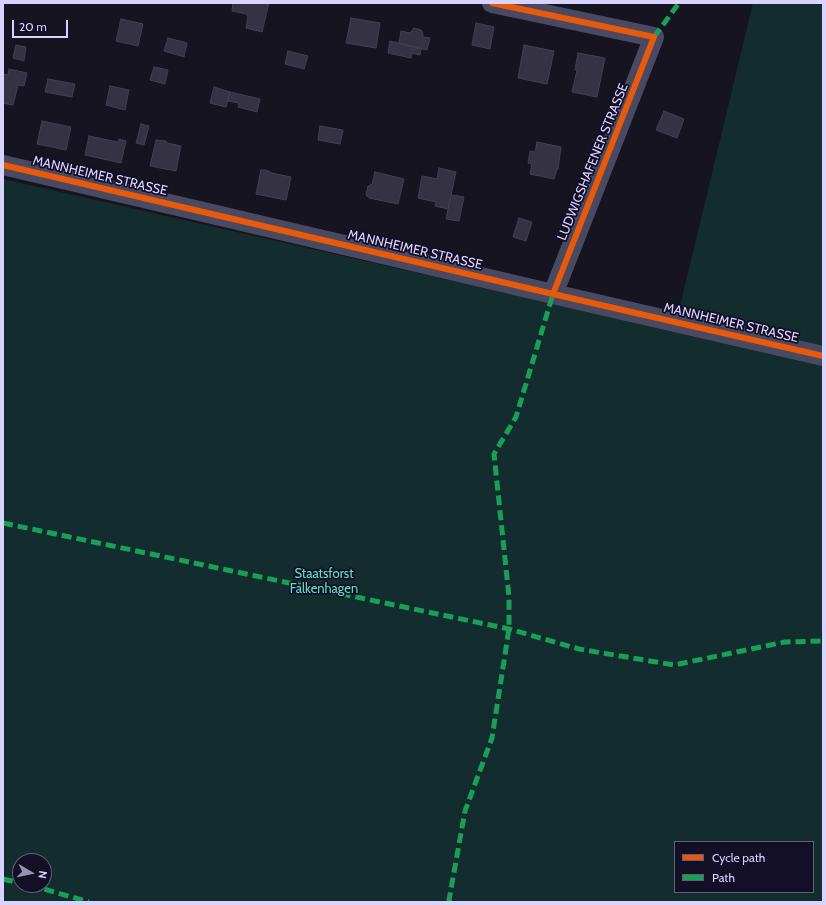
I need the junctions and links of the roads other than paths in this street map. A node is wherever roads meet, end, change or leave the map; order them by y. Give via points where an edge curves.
1 (492, 3) edge
2 (3, 164) edge
3 (553, 294) junction
4 (823, 356) edge

1 - 3 street, LUDWIGSHAFENER STRASSE via 654,37
2 - 3 street, MANNHEIMER STRASSE
3 - 4 street, MANNHEIMER STRASSE

